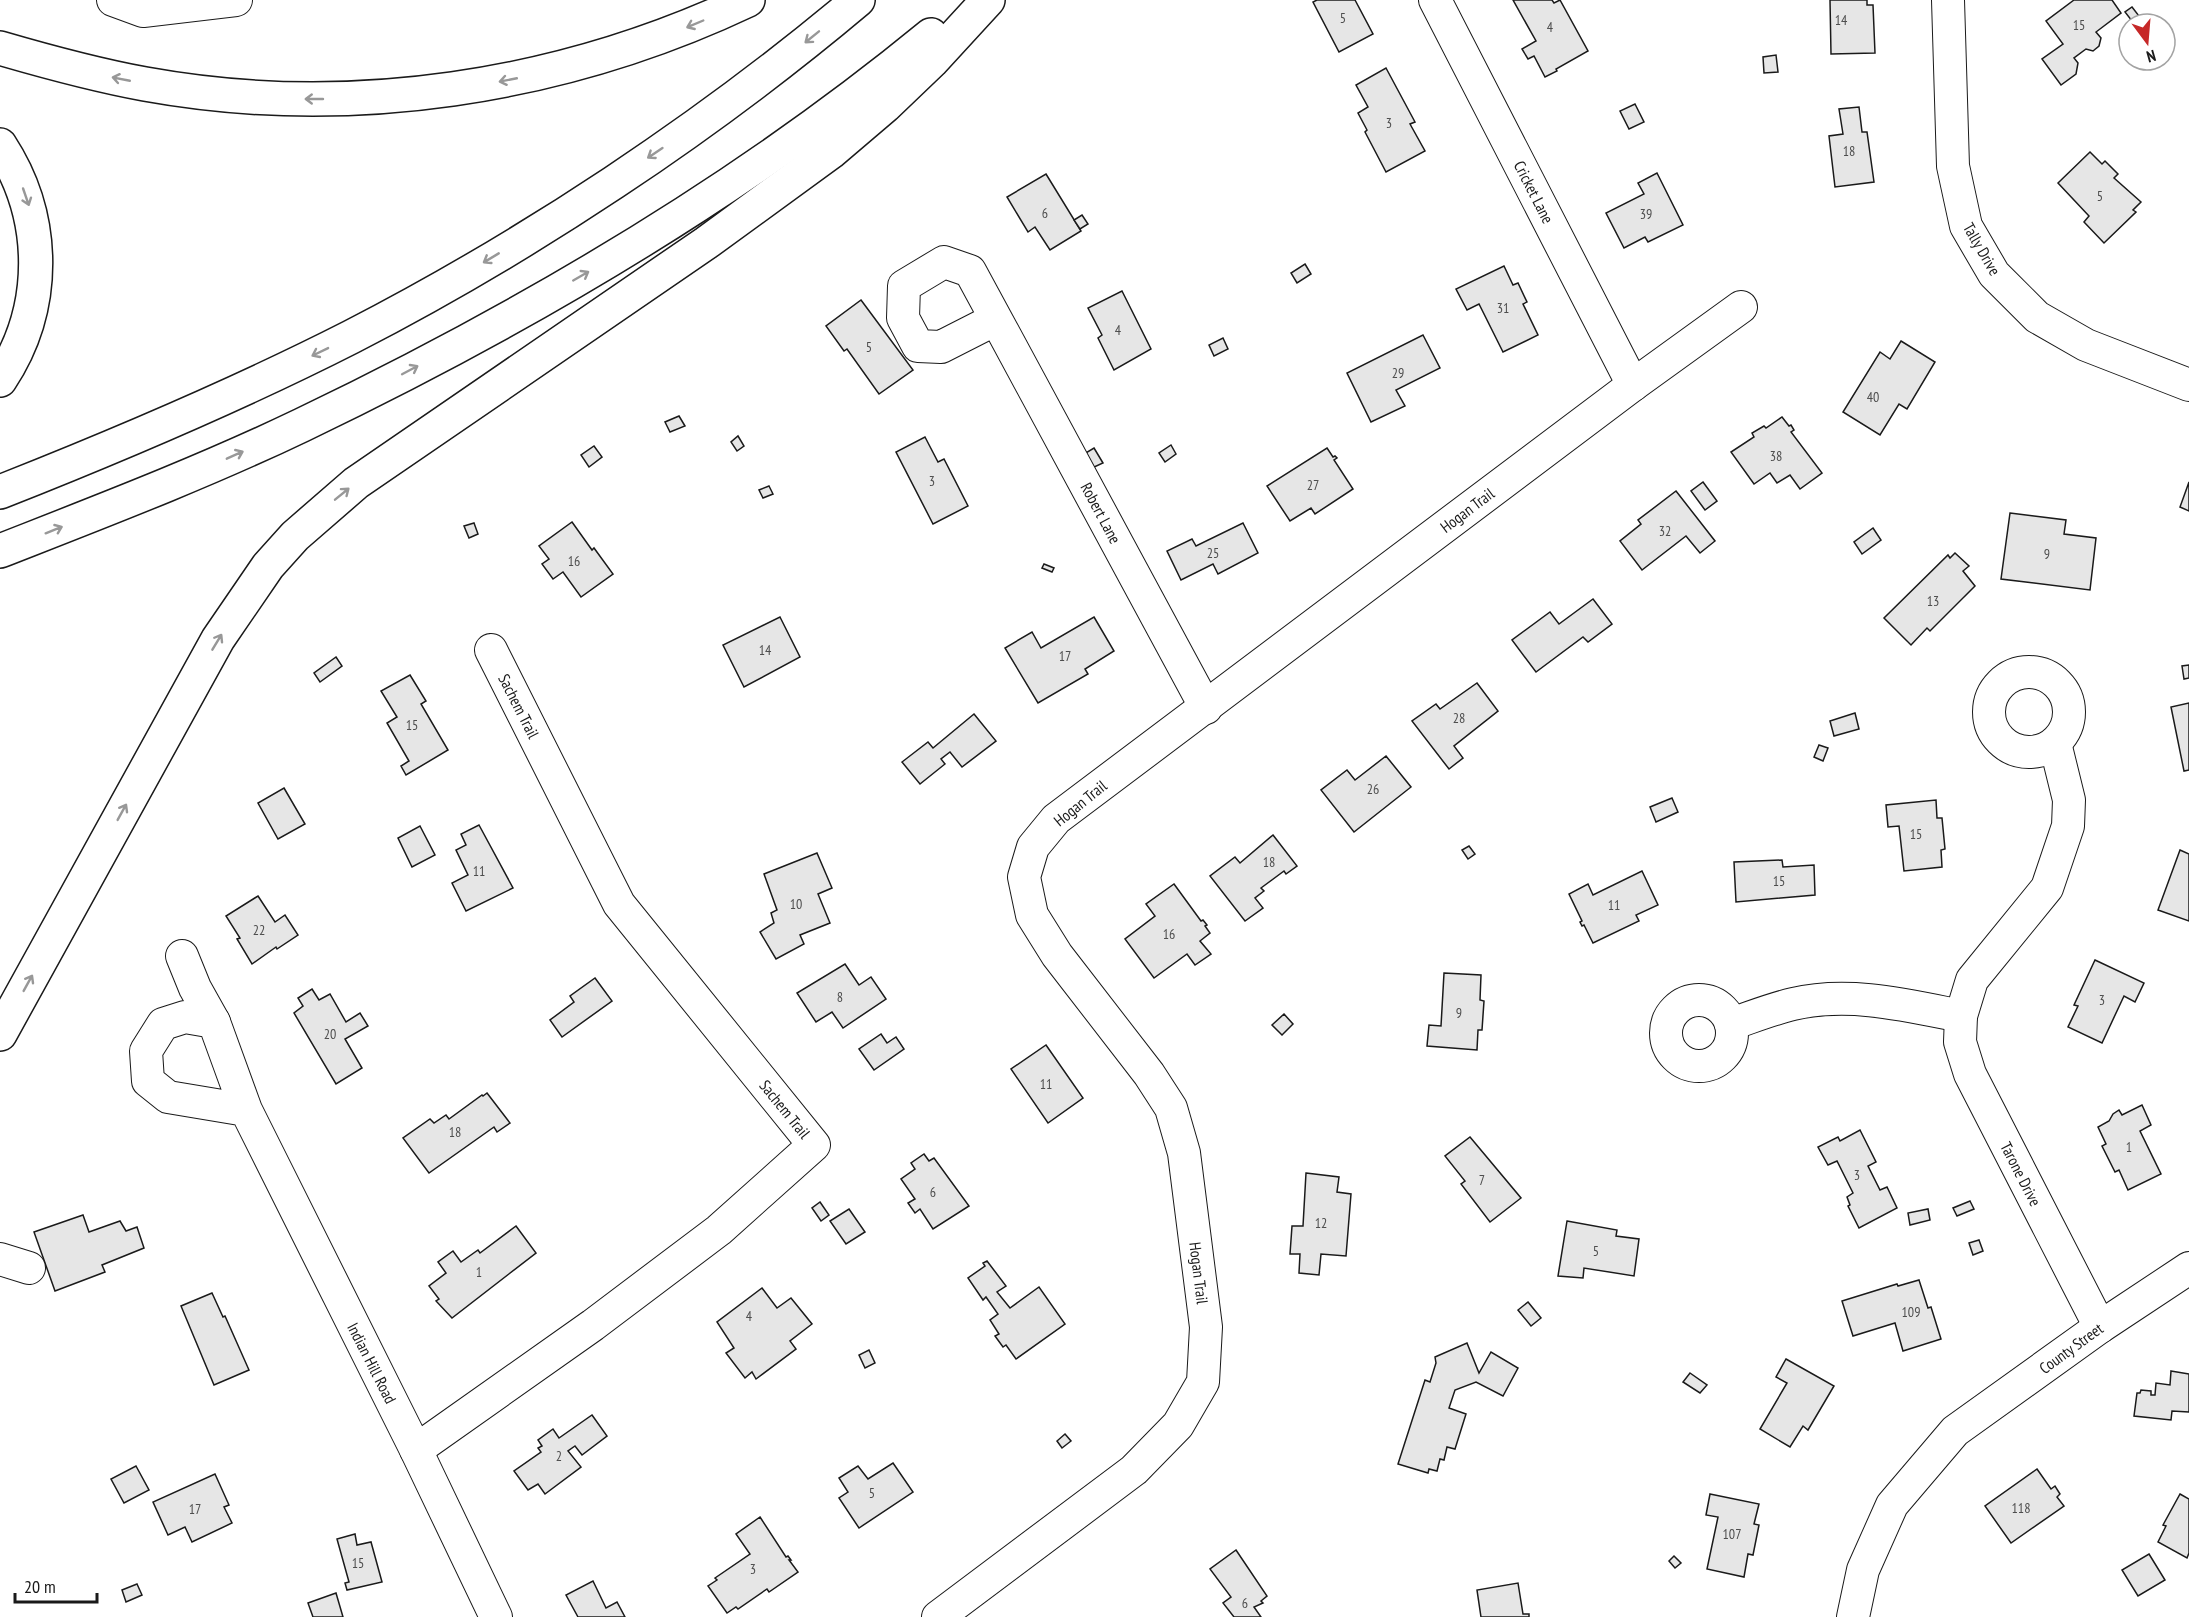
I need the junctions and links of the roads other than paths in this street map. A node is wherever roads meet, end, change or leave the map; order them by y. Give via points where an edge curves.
1 (113, 0) edge
2 (236, 0) edge
3 (748, 0) edge
4 (858, 0) edge
5 (974, 0) edge
6 (988, 0) edge
7 (1435, 0) edge
8 (1948, 0) edge
9 (0, 48) edge
10 (0, 145) edge
11 (1741, 306) dead end
12 (996, 319) dead end
13 (0, 380) edge
14 (1633, 385) junction
15 (2189, 385) edge
16 (0, 492) edge
17 (0, 551) edge
18 (491, 650) dead end
19 (1206, 708) junction
20 (2055, 743) dead end
21 (182, 956) dead end
22 (1961, 1016) junction
23 (214, 1022) junction
24 (1731, 1024) dead end
25 (0, 1034) edge
26 (246, 1110) junction
27 (2189, 1268) edge
28 (2100, 1327) junction
29 (416, 1450) junction
30 (496, 1617) edge
31 (938, 1617) edge
32 (1853, 1617) edge

1 - 2 street via 143,11
3 -> 9 highway via 679,31 590,60 484,84 406,95 320,99 190,91 104,76
4 -> 16 highway via 691,129 526,238 439,289 262,381
17 -> 5 highway via 302,425 569,284 738,179 883,74
25 -> 6 highway via 218,639 268,566 295,536 356,483 831,152 924,69
7 - 14 street, Cricket Lane
8 - 15 street, Tally Drive via 1953,166 1966,226 1994,274 2037,317 2086,345
10 -> 13 highway via 29,207 37,258 32,309
11 - 14 street, Hogan Trail
12 - 19 street, Robert Lane
14 - 19 street, Hogan Trail
18 - 29 street, Sachem Trail via 619,904 814,1145 719,1230
19 - 31 street, Hogan Trail via 1056,819 1033,847 1024,877 1032,915 1050,945 1171,1108 1184,1153 1206,1327 1203,1382 1178,1425 1134,1470
20 - 22 street, Tarone Drive via 2069,801 2068,826 2047,888 1972,980
21 - 23 street, Indian Hill Road
22 - 24 street via 1889,1002 1845,999 1794,1004
22 - 28 street, Tarone Drive via 1960,1042 1970,1074
23 - 26 street, Indian Hill Road
23 - 26 street via 185,1017 163,1024 146,1051 148,1081 168,1097
26 - 29 street, Indian Hill Road
27 - 28 street, County Street
28 - 32 street, County Street via 1955,1431 1892,1505 1863,1570
29 - 30 street, Indian Hill Road

